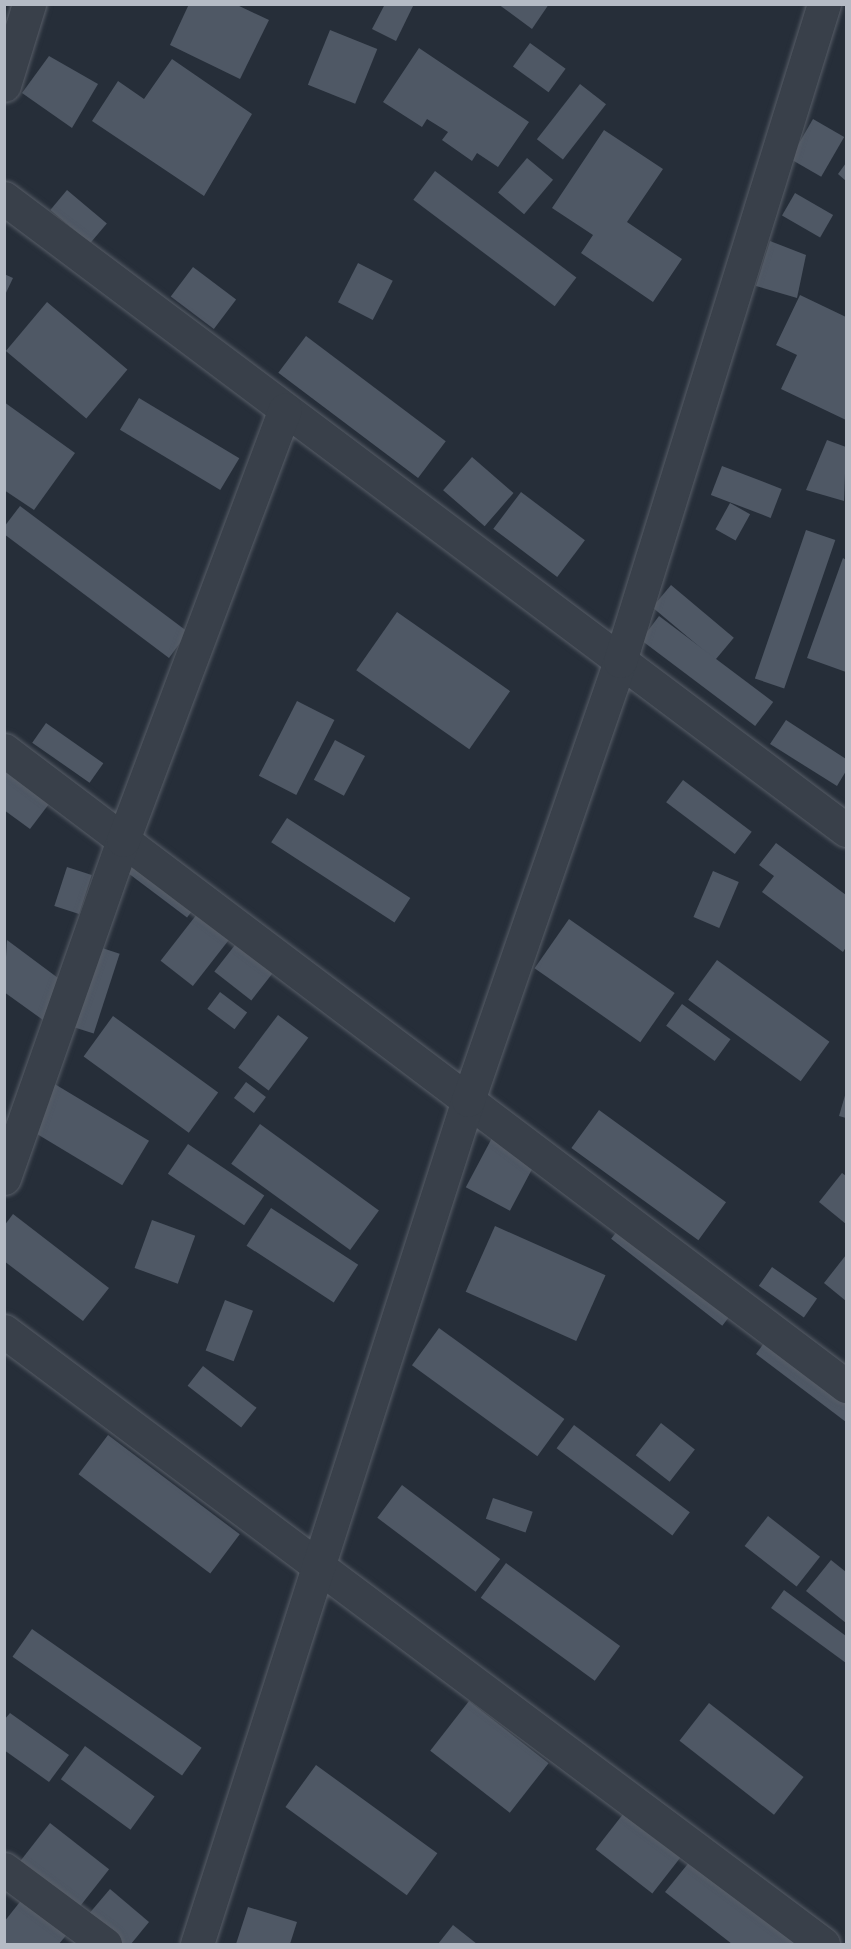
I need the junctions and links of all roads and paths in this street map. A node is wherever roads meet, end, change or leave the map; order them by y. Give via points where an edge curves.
1 (29, 4) edge
2 (824, 4) edge
3 (4, 85) edge
4 (4, 198) edge
5 (285, 410) junction
6 (620, 661) junction
7 (4, 750) edge
8 (846, 830) edge
9 (123, 840) junction
10 (468, 1100) junction
11 (4, 1178) edge
12 (4, 1331) edge
13 (846, 1386) edge
14 (318, 1569) junction
15 (4, 1869) edge
16 (105, 1944) edge
17 (197, 1944) edge
18 (823, 1944) edge

1 - 3 street
2 - 6 street
4 - 5 street
5 - 6 street
5 - 9 street
6 - 8 street
6 - 10 street
7 - 9 street
9 - 10 street
9 - 11 street
10 - 13 street
10 - 14 street
12 - 14 street
14 - 17 street
14 - 18 street
15 - 16 street

